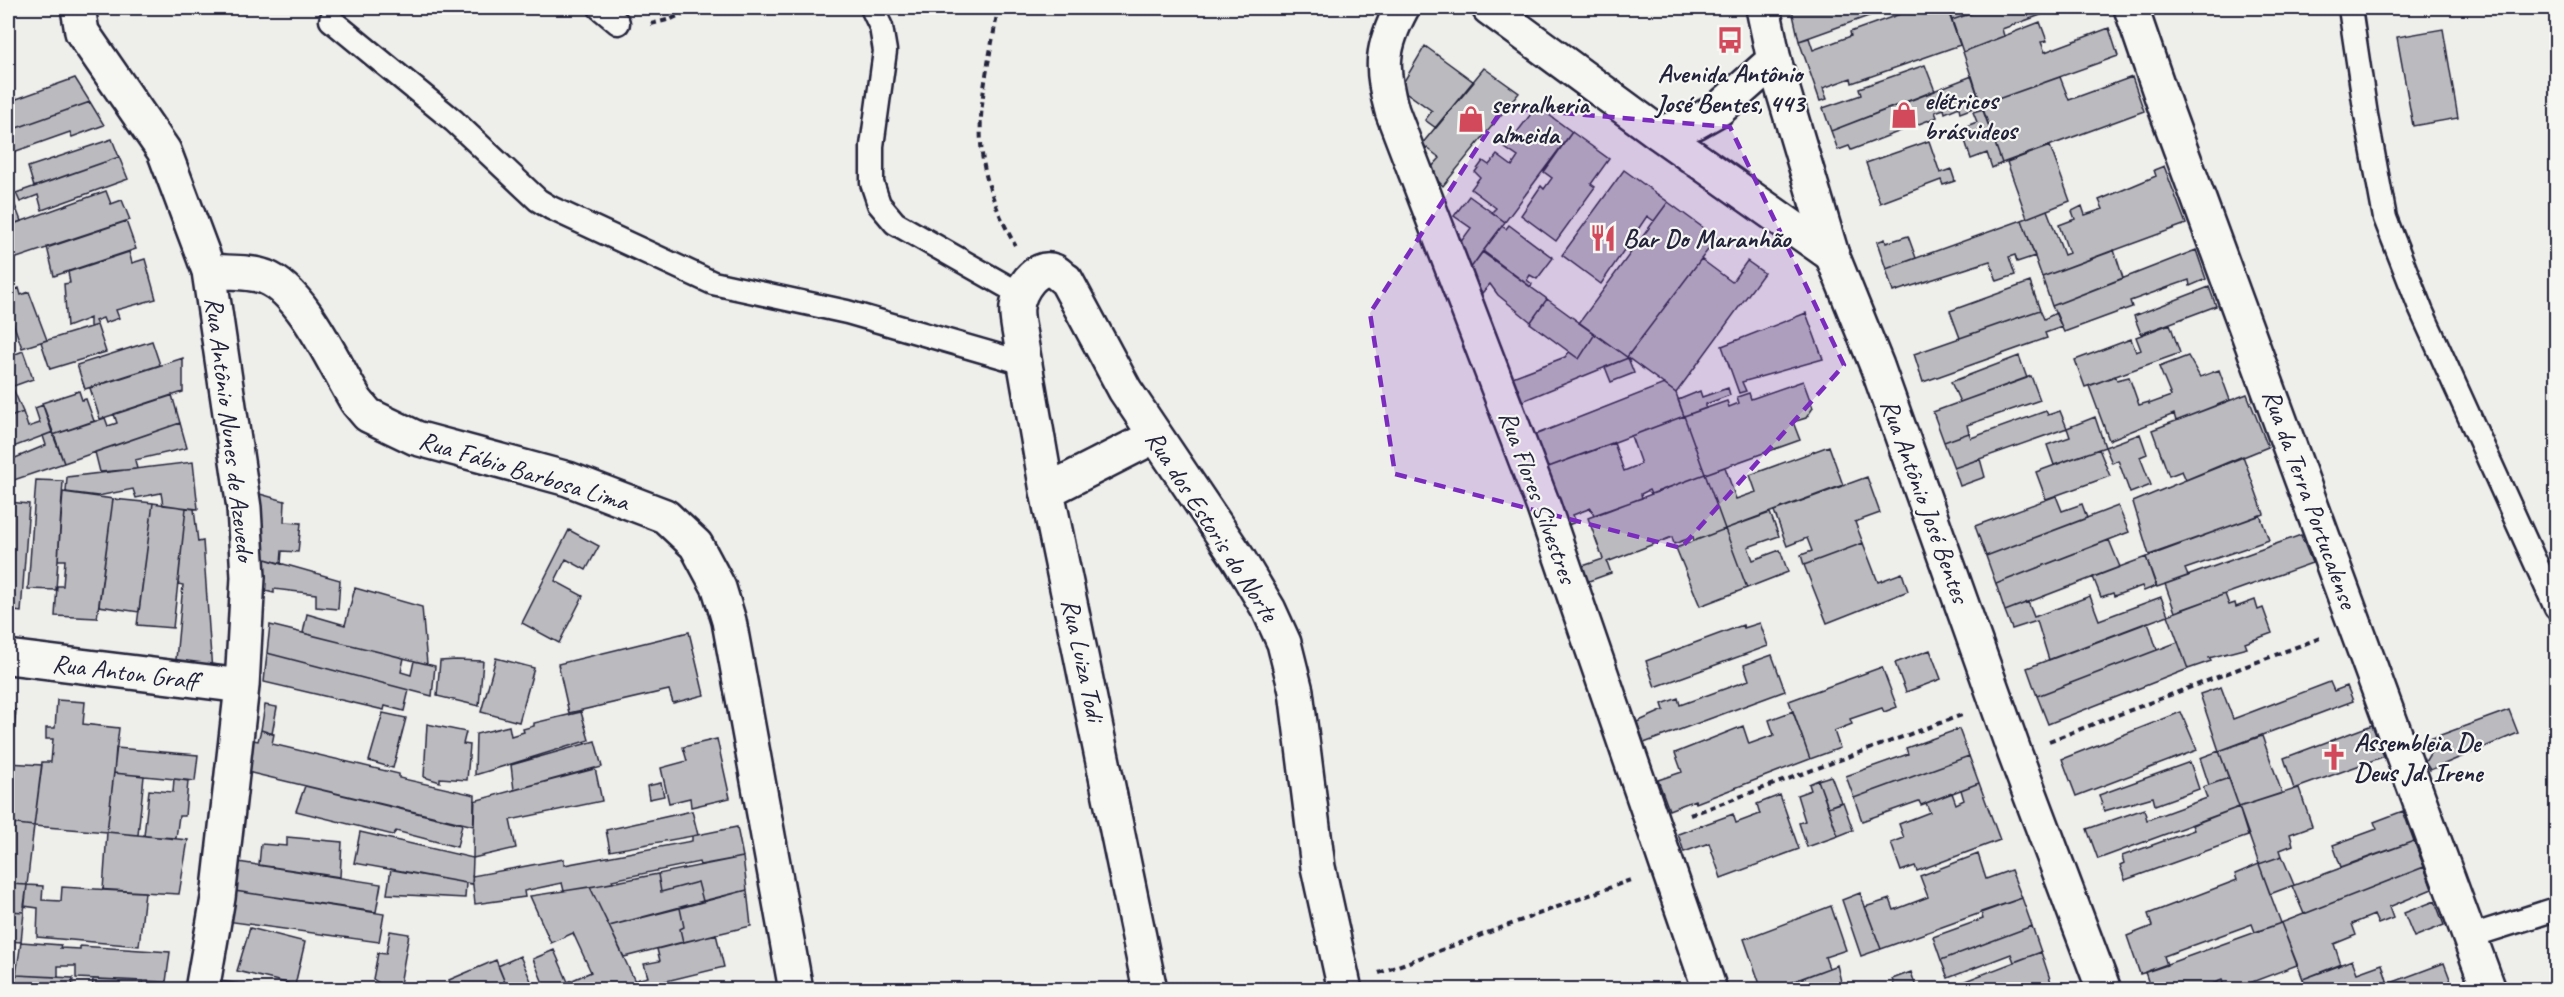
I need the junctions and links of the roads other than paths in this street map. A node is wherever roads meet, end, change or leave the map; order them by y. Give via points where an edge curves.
1 (78, 8) edge
2 (600, 8) edge
3 (872, 8) edge
4 (1402, 8) edge
5 (1489, 8) edge
6 (1763, 8) edge
7 (2131, 8) edge
8 (2350, 8) edge
9 (331, 20) dead end
10 (618, 23) road end
11 (1774, 60) junction
12 (1659, 133) junction
13 (1832, 255) junction
14 (210, 272) junction
15 (1026, 285) junction
16 (1024, 363) junction
17 (1155, 436) junction
18 (1047, 491) junction
19 (2556, 608) edge
20 (8, 657) edge
21 (242, 686) junction
22 (2556, 909) edge
23 (2468, 937) junction
24 (1345, 988) edge
25 (202, 990) edge
26 (796, 990) edge
27 (1150, 990) edge
28 (1710, 990) edge
29 (2104, 990) edge
30 (2489, 990) edge

1 - 14 street, Rua Antônio Nunes de Azevedo via 82,32 164,152
2 - 10 lane
3 - 15 lane via 881,27 885,51 872,146 872,183 879,204 896,223
4 - 28 street, Rua Flores Silvestres via 1383,57 1384,82 1392,111 1543,505
5 - 12 street
6 - 11 street, Rua Antônio José Bentes
7 - 23 street, Rua da Terra Portucalense
8 - 19 lane via 2385,218 2421,310
9 - 16 lane via 454,121 551,208 713,283 847,312
11 - 12 street via 1719,110
11 - 13 street, Rua Antônio José Bentes
12 - 13 street
13 - 29 street, Rua Antônio José Bentes via 1877,366
14 - 21 street, Rua Antônio Nunes de Azevedo via 244,508 248,578
14 - 26 street, Rua Fábio Barbosa Lima via 262,276 284,290 302,311 357,402 368,415 385,425 416,438 590,487 665,516 696,544 719,588 729,621
15 - 16 street, Rua Luiza Todi via 1016,308
15 - 17 street, Rua dos Estoris do Norte via 1045,270 1066,280 1125,390
16 - 18 street, Rua Luiza Todi
17 - 18 street
17 - 24 street, Rua dos Estoris do Norte via 1238,558 1284,643 1296,691 1318,867
18 - 27 street, Rua Luiza Todi
20 - 21 street, Rua Anton Graff
21 - 25 street, Rua Antônio Nunes de Azevedo via 218,898
22 - 23 lane
23 - 30 street, Rua da Terra Portucalense

